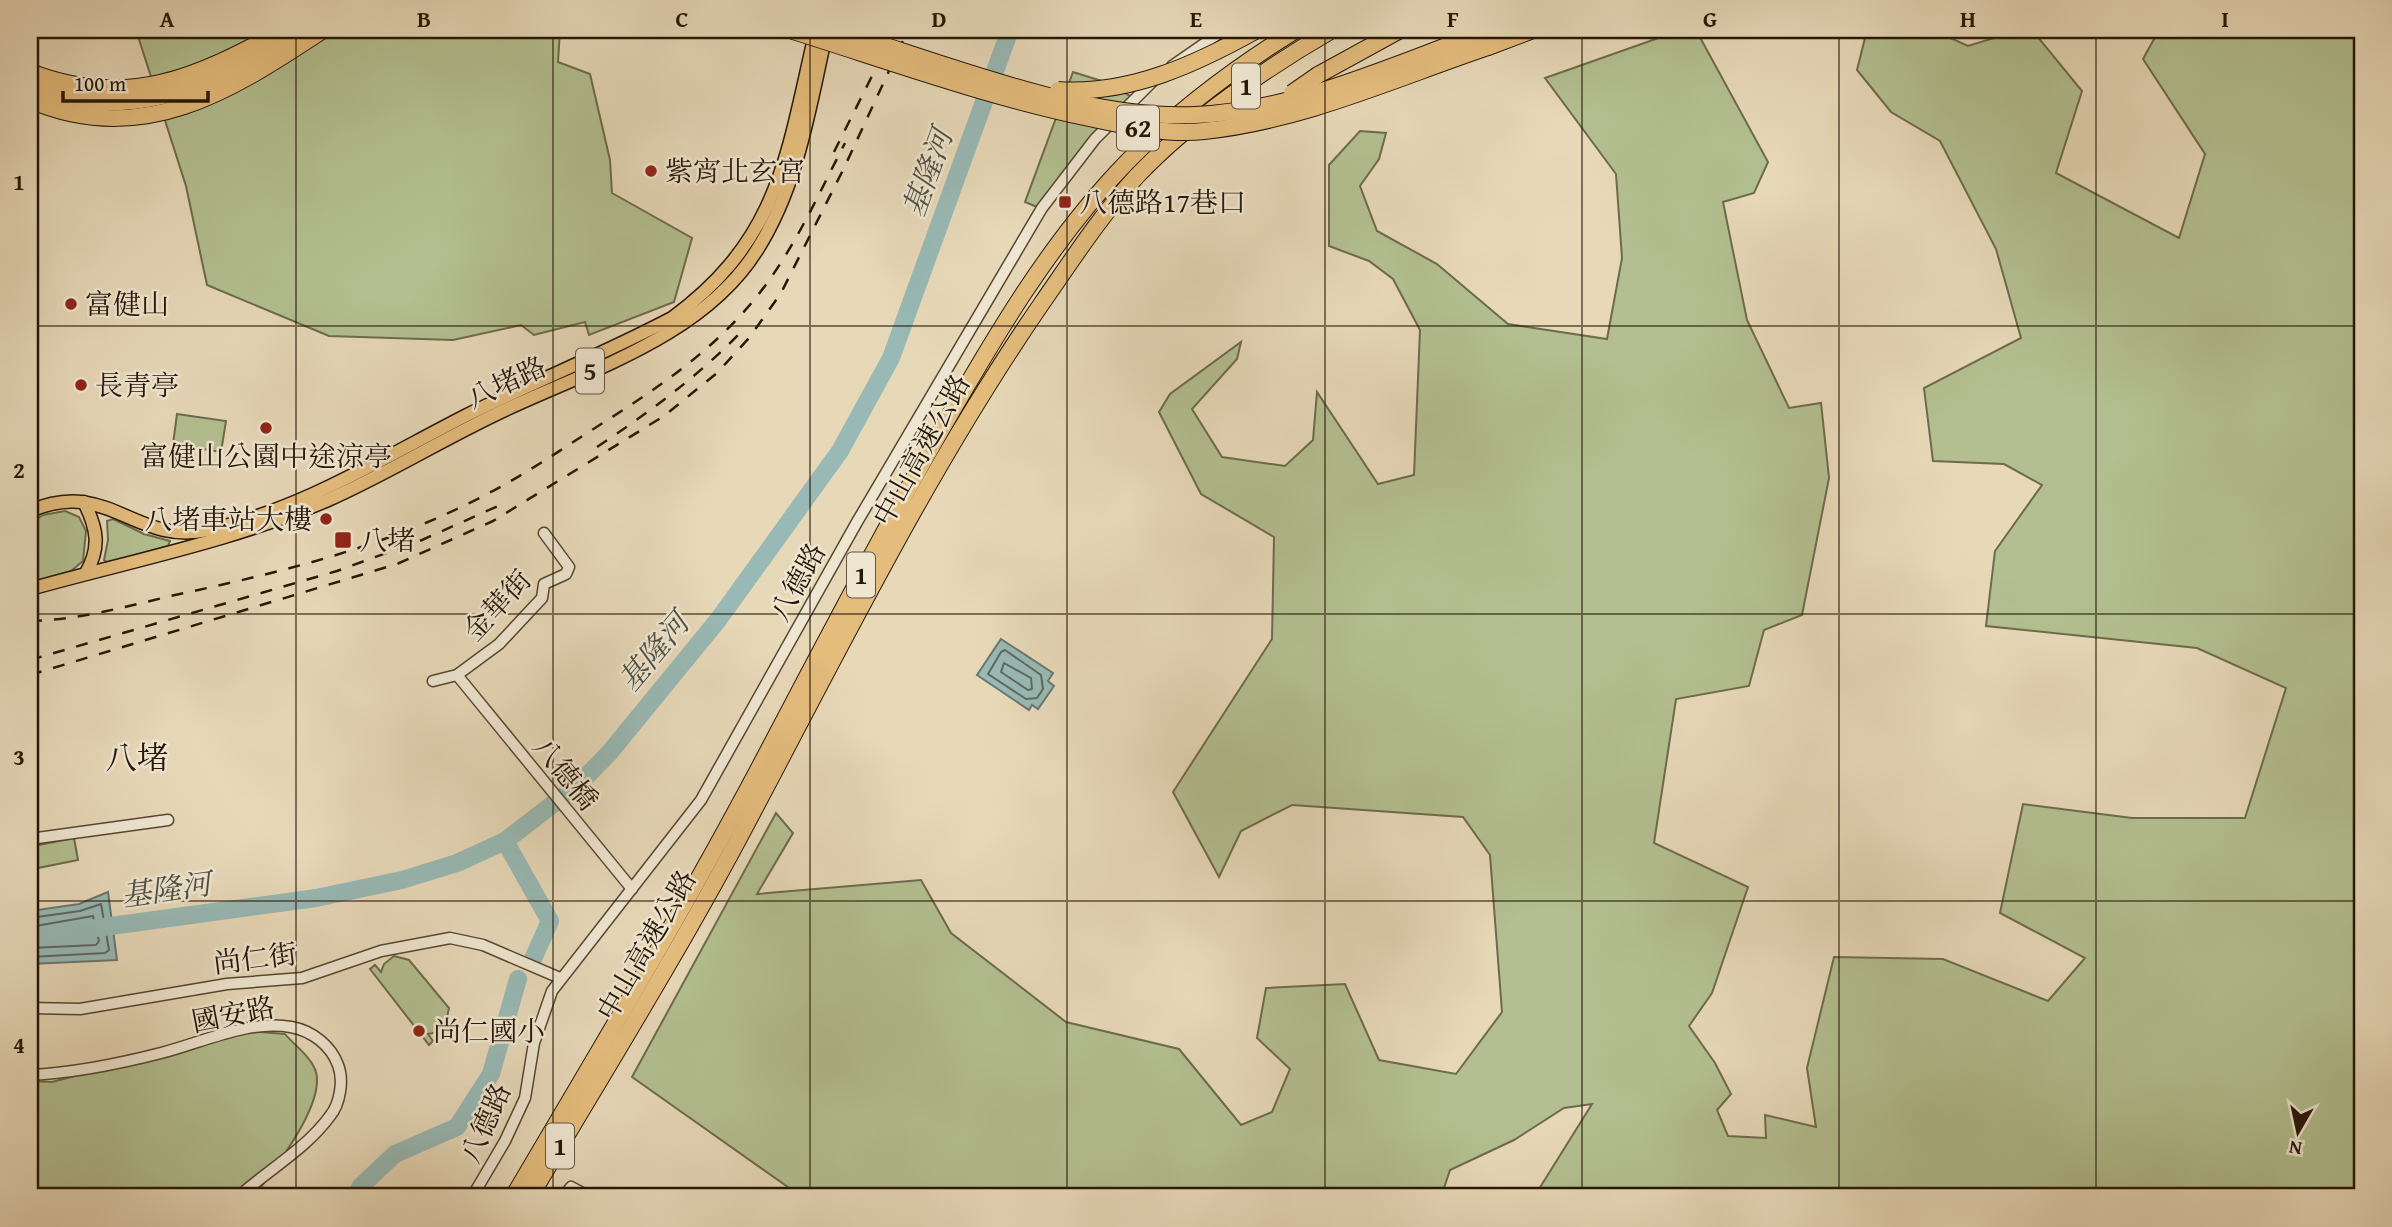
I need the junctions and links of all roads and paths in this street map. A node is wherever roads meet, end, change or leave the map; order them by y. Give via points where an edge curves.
1 (283, 30) edge
2 (303, 30) edge
3 (323, 30) edge
4 (790, 30) edge
5 (817, 30) edge
6 (827, 30) edge
7 (836, 30) edge
8 (859, 30) edge
9 (1224, 30) edge
10 (1257, 30) edge
11 (1296, 30) edge
12 (1332, 30) edge
13 (1400, 30) edge
14 (1533, 30) edge
15 (1488, 36) edge
16 (30, 72) edge
17 (30, 87) edge
18 (30, 100) edge
19 (324, 495) junction
20 (84, 502) junction
21 (30, 511) edge
22 (544, 533) dead end
23 (86, 573) junction
24 (30, 589) edge
25 (457, 675) junction
26 (433, 681) dead end
27 (496, 722) joint
28 (168, 820) dead end
29 (30, 839) edge
30 (632, 888) junction
31 (561, 978) junction
32 (30, 1008) edge
33 (30, 1075) edge
34 (517, 1196) edge
35 (238, 1197) edge
36 (473, 1197) edge
37 (563, 1197) edge
38 (590, 1197) edge

1 - 16 highway via 223,63 147,87 89,89
2 - 17 highway via 218,79 177,94 93,102
3 - 18 highway via 246,80 195,104 142,117 91,116
4 - 15 highway, 62, bridge via 1038,108 1171,131 1202,131 1282,117
5 - 13 highway, bridge via 1101,118 1173,126 1251,117
5 - 19 main road, 八堵路 / 5 via 775,191 747,245 696,300 627,342 467,415
6 - 19 main road, 八堵路 / 5 via 785,195 757,251 704,309 632,352
7 - 15 highway, 62, bridge via 1052,97 1113,109 1195,115 1264,106
8 - 10 highway, bridge via 1052,90 1074,92 1180,71
9 - 30 street, 八德路 via 1175,63 1124,107 1049,198 857,522 701,800
11 - 34 highway, 中山高速公路 / 1 via 1216,84 1127,162 1069,228 978,364 734,815
12 - 34 highway, 中山高速公路 / 1 via 1216,108 1137,176 1088,237 997,368 742,832
14 - 15 highway, 62
19 - 20 main road, 八堵路 / 5 via 186,534 167,533 103,505
19 - 23 main road, 八堵路 / 5 via 186,549
20 - 21 main road, 八堵路 / 5 via 67,500
20 - 23 main road via 97,546
22 - 25 street, 金華街 via 569,566 566,575 544,584 542,597 499,644
23 - 24 main road, 八堵路 / 5
25 - 26 street, 金華街
25 - 27 street, 金華街
27 - 30 street, 八德橋
28 - 29 street
30 - 31 street, 八德路
31 - 32 street, 尚仁街 via 483,945 450,938 381,951 302,978 227,984 80,1009
31 - 36 street, 八德路 via 542,1013 520,1111
33 - 35 street, 國安路 via 66,1073 266,1026 292,1027 316,1037 333,1051 340,1071 339,1096 332,1114 315,1134
37 - 38 street via 570,1187

